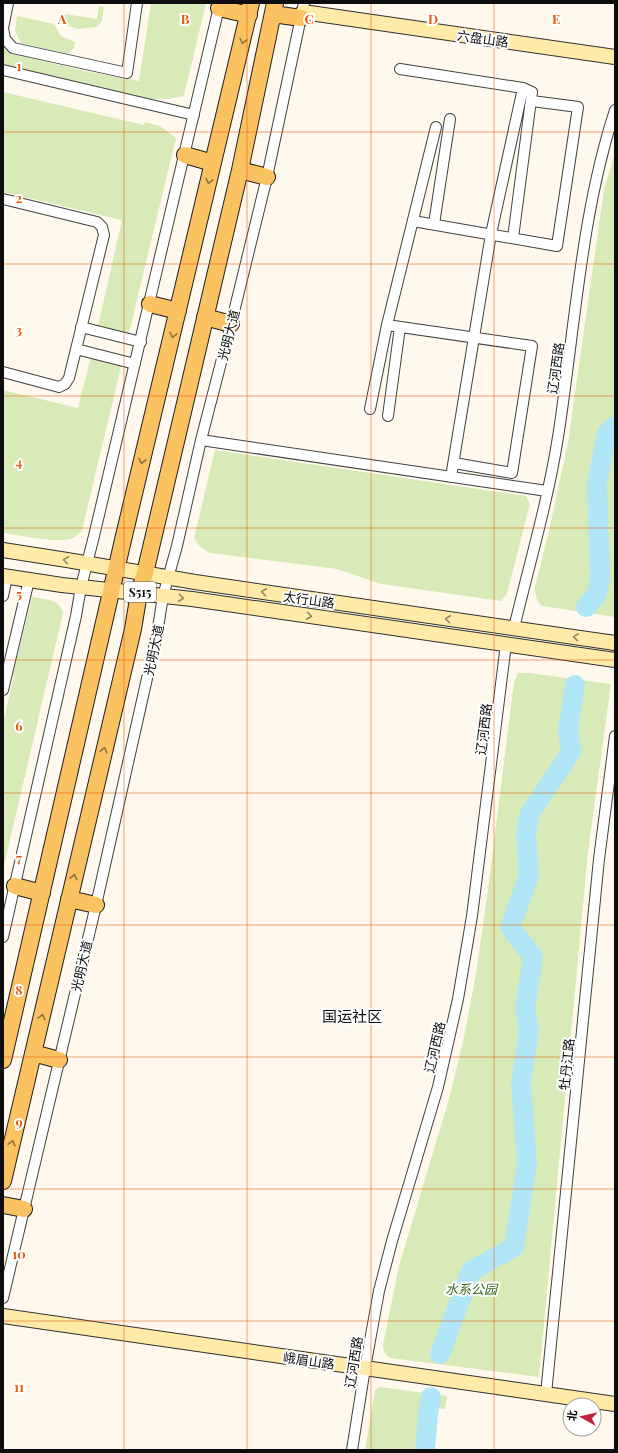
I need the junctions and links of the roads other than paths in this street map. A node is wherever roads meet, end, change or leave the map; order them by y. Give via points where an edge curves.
1 (8, 3) edge
2 (137, 3) edge
3 (220, 6) edge
4 (274, 8) edge
5 (250, 9) edge
6 (302, 11) edge
7 (615, 57) edge
8 (400, 69) dead end
9 (3, 70) edge
10 (523, 88) junction
11 (532, 101) junction
12 (615, 110) edge
13 (194, 115) junction
14 (450, 119) dead end
15 (436, 127) dead end
16 (185, 155) junction
17 (214, 163) junction
18 (240, 170) junction
19 (267, 177) junction
20 (3, 199) edge
21 (414, 221) junction
22 (434, 224) junction
23 (491, 234) junction
24 (513, 238) junction
25 (150, 304) junction
26 (178, 310) junction
27 (205, 317) junction
28 (231, 324) junction
29 (387, 325) junction
30 (81, 327) junction
31 (400, 327) junction
32 (474, 338) junction
33 (141, 342) junction
34 (76, 349) junction
35 (135, 364) junction
36 (3, 372) edge
37 (370, 409) dead end
38 (388, 416) dead end
39 (201, 440) junction
40 (454, 463) junction
41 (451, 476) junction
42 (547, 492) junction
43 (3, 550) edge
44 (88, 563) junction
45 (117, 568) junction
46 (146, 573) junction
47 (5, 577) edge
48 (169, 578) junction
49 (29, 580) junction
50 (81, 587) junction
51 (112, 590) junction
52 (139, 593) junction
53 (3, 596) edge
54 (163, 596) junction
55 (514, 628) junction
56 (615, 643) edge
57 (506, 644) junction
58 (615, 660) edge
59 (3, 690) edge
60 (615, 736) edge
61 (15, 886) junction
62 (42, 893) junction
63 (69, 899) junction
64 (96, 905) junction
65 (3, 938) edge
66 (6, 1037) edge
67 (33, 1053) junction
68 (3, 1060) edge
69 (59, 1060) junction
70 (3, 1182) edge
71 (3, 1205) edge
72 (24, 1209) junction
73 (3, 1298) edge
74 (3, 1316) edge
75 (365, 1368) junction
76 (546, 1394) junction
77 (615, 1404) edge
78 (352, 1450) edge

1 - 2 street via 3,28 5,39 12,48 127,73
3 - 5 main road
3 - 13 street
4 - 6 main road
4 - 18 main road, 光明大道 / S515
5 -> 17 main road, S515
6 - 7 main road, 六盘山路
6 - 19 street, 光明大道 / S515
8 - 10 street
9 - 13 street
10 - 11 street via 532,92
10 - 23 street
11 - 24 street
11 - 24 street via 578,108 557,246
12 - 42 street, 辽河西路 via 598,167 591,202 558,436
13 - 16 street
14 - 22 street
15 - 21 street
16 - 17 main road
16 - 25 street
17 -> 26 main road, S515
18 - 19 main road
18 - 27 main road, 光明大道 / S515
19 - 28 street, 光明大道 / S515
20 - 30 street via 97,222 102,226 104,235
21 - 22 street
21 - 29 street
22 - 23 street
23 - 24 street
23 - 32 street
25 - 26 main road
25 - 33 street
26 -> 45 main road, S515
27 - 28 main road
27 - 46 main road, 光明大道 / S515
28 - 39 street, 光明大道 / S515
29 - 31 street
29 - 37 street
30 - 33 street
30 - 34 street
31 - 32 street
31 - 38 street
32 - 40 street
32 - 40 street via 532,346 512,473
33 - 35 street
34 - 35 street
34 - 36 street via 69,378 59,387
35 - 44 street
39 - 41 street
39 - 48 street, 光明大道 / S515
40 - 41 street
41 - 42 street
42 - 55 street, 辽河西路
44 -> 43 main road, 太行山路
44 - 45 main road, 太行山路
44 - 50 street
45 - 46 main road, 太行山路
45 - 51 main road, S515
46 - 48 main road, 太行山路
46 - 52 main road, 光明大道 / S515
47 - 49 main road, 太行山路
47 - 53 street
48 - 54 street, 光明大道 / S515
55 -> 48 main road, 太行山路
49 - 50 main road, 太行山路
49 - 59 street
50 - 51 main road, 太行山路
50 - 61 street
51 - 52 main road, 太行山路
51 - 62 main road, S515
52 - 54 main road, 太行山路
63 -> 52 main road, 光明大道 / S515 via 133,629
54 -> 57 main road, 太行山路
54 - 64 street, 光明大道 / S515
56 -> 55 main road, 太行山路
57 - 58 main road, 太行山路
57 - 75 street, 辽河西路 via 472,916 458,999 438,1087 379,1291
60 - 76 street, 牡丹江路 via 599,859
61 - 62 main road
61 - 65 street
62 - 66 main road, S515
63 - 64 main road
67 -> 63 main road, 光明大道 / S515
64 - 69 street, 光明大道 / S515
66 - 68 main road, S515
67 - 69 main road
70 -> 67 main road, 光明大道 / S515
69 - 72 street, 光明大道 / S515
71 - 72 main road
72 - 73 street, 光明大道 / S515
74 - 75 main road, 峨眉山路
75 - 76 main road, 峨眉山路
75 - 78 street, 辽河西路
76 - 77 main road, 峨眉山路

